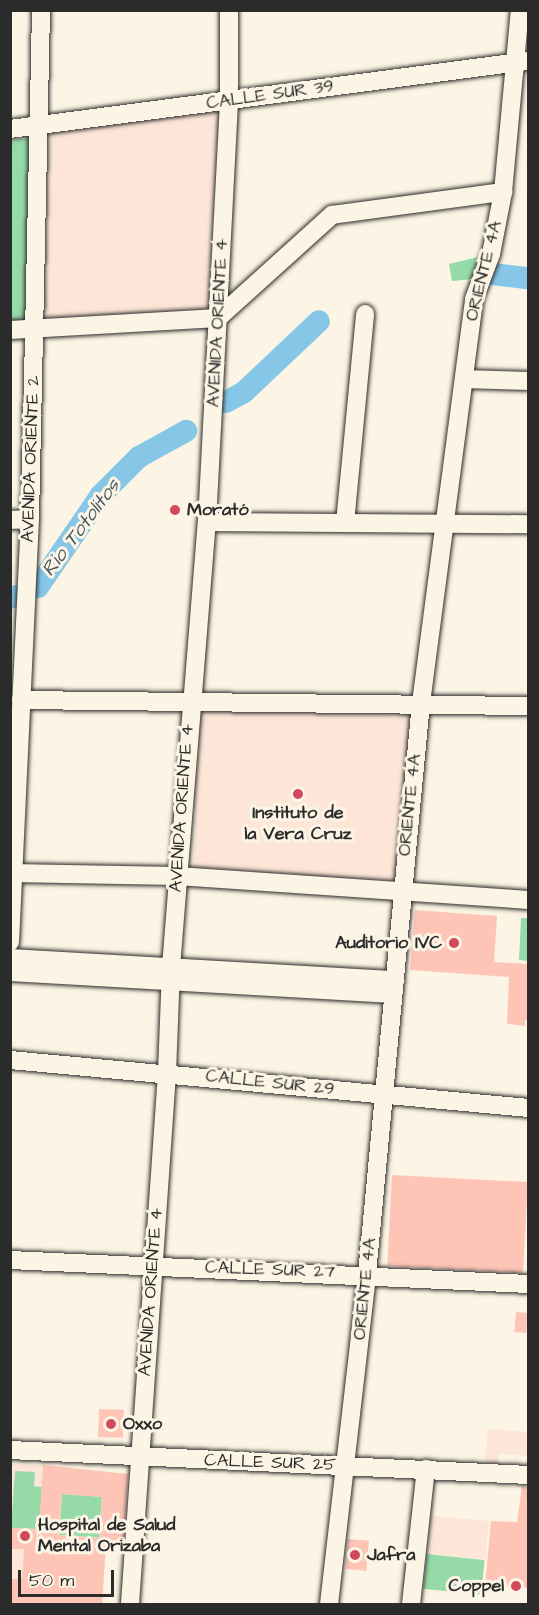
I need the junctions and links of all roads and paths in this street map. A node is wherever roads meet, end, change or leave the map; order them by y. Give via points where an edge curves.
1 (41, 10) edge
2 (229, 10) edge
3 (520, 10) edge
4 (523, 61) edge
5 (229, 101) junction
6 (39, 126) junction
7 (10, 129) edge
8 (502, 192) junction
9 (365, 314) dead end
10 (218, 318) junction
11 (36, 328) junction
12 (10, 330) edge
13 (464, 379) junction
14 (528, 381) edge
15 (30, 519) junction
16 (10, 520) edge
17 (207, 522) junction
18 (345, 523) junction
19 (447, 524) junction
20 (528, 524) edge
21 (21, 700) junction
22 (191, 701) junction
23 (421, 703) junction
24 (528, 706) edge
25 (12, 873) edge
26 (177, 876) junction
27 (402, 889) junction
28 (528, 900) edge
29 (10, 942) edge
30 (10, 958) edge
31 (10, 972) edge
32 (170, 973) junction
33 (394, 987) junction
34 (10, 1060) edge
35 (167, 1073) junction
36 (384, 1094) junction
37 (528, 1108) edge
38 (10, 1260) edge
39 (153, 1266) junction
40 (367, 1274) junction
41 (528, 1284) edge
42 (10, 1450) edge
43 (140, 1458) junction
44 (347, 1465) junction
45 (426, 1469) junction
46 (528, 1475) edge
47 (130, 1605) edge
48 (329, 1605) edge
49 (411, 1605) edge

1 - 6 street, AVENIDA ORIENTE 2
2 - 5 street, AVENIDA ORIENTE 4
3 - 4 street, ORIENTE 4A
4 - 5 street, CALLE SUR 39
4 - 8 street, ORIENTE 4A
5 - 6 street, CALLE SUR 39
5 - 10 street, AVENIDA ORIENTE 4
6 - 7 street, CALLE SUR 39
6 - 11 street, AVENIDA ORIENTE 2
8 - 10 street via 332,215
8 - 13 street, ORIENTE 4A via 491,254 474,299
9 - 18 street
10 - 11 street
10 - 17 street, AVENIDA ORIENTE 4
11 - 12 street
11 - 15 street, AVENIDA ORIENTE 2
13 - 14 street
13 - 19 street, ORIENTE 4A
15 - 16 street
15 - 21 street, AVENIDA ORIENTE 2
17 - 18 street
17 - 22 street, AVENIDA ORIENTE 4
18 - 19 street
19 - 20 street
19 - 23 street, ORIENTE 4A
21 - 22 street
21 - 25 street, AVENIDA ORIENTE 2
22 - 23 street
22 - 26 street, AVENIDA ORIENTE 4
23 - 24 street
23 - 27 street, ORIENTE 4A
25 - 26 street
25 - 29 street, AVENIDA ORIENTE 2
26 - 27 street
26 - 32 street, AVENIDA ORIENTE 4
27 - 28 street
27 - 33 street, ORIENTE 4A
30 - 32 street
31 - 32 street
32 - 33 street
32 - 35 street, AVENIDA ORIENTE 4
33 - 36 street, ORIENTE 4A
34 - 35 street, CALLE SUR 29
35 - 36 street, CALLE SUR 29
35 - 39 street, AVENIDA ORIENTE 4
36 - 37 street, CALLE SUR 29
36 - 40 street, ORIENTE 4A
38 - 39 street, CALLE SUR 27
39 - 40 street, CALLE SUR 27
39 - 43 street, AVENIDA ORIENTE 4
40 - 41 street, CALLE SUR 27
40 - 44 street, ORIENTE 4A
42 - 43 street, CALLE SUR 25
43 - 44 street, CALLE SUR 25
43 - 47 street, AVENIDA ORIENTE 4
44 - 45 street, CALLE SUR 25
44 - 48 street, ORIENTE 4A
45 - 46 street, CALLE SUR 25
45 - 49 street

